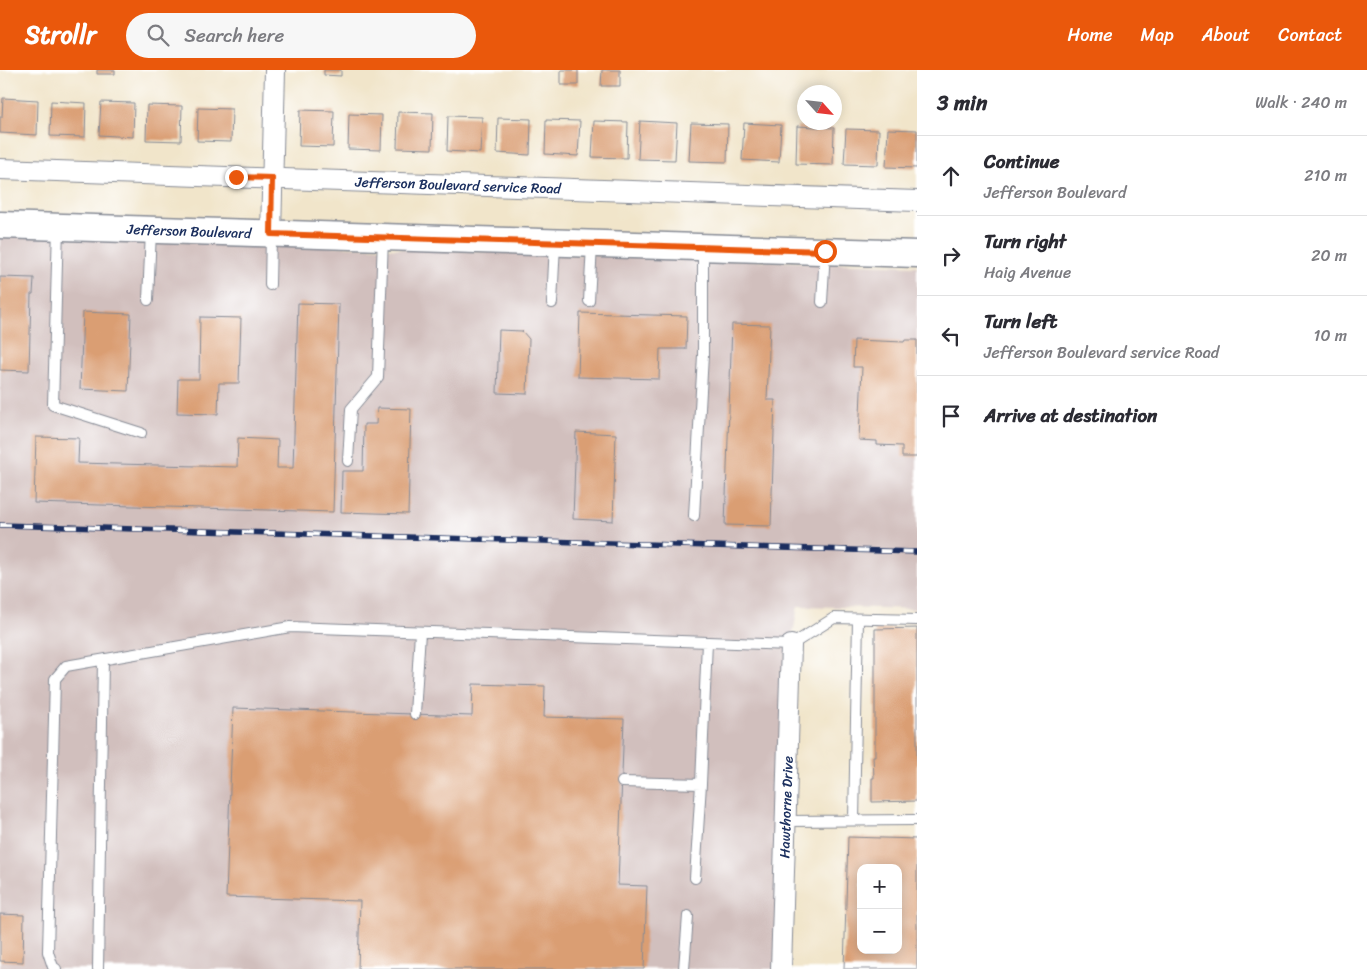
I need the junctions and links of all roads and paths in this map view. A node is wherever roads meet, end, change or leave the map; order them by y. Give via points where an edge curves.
1 (275, 70) edge
2 (0, 169) edge
3 (272, 178) junction
4 (917, 201) edge
5 (0, 224) edge
6 (58, 226) junction
7 (151, 230) junction
8 (271, 234) junction
9 (383, 238) junction
10 (555, 243) junction
11 (592, 244) junction
12 (703, 248) junction
13 (825, 251) junction
14 (917, 254) edge
15 (270, 285) dead end
16 (148, 300) dead end
17 (589, 301) dead end
18 (822, 302) dead end
19 (552, 303) dead end
20 (141, 434) dead end
21 (348, 461) dead end
22 (694, 516) dead end
23 (858, 619) junction
24 (917, 620) edge
25 (420, 632) junction
26 (707, 642) junction
27 (791, 645) junction
28 (104, 660) junction
29 (415, 714) dead end
30 (622, 782) dead end
31 (701, 784) junction
32 (786, 820) junction
33 (854, 820) junction
34 (917, 820) edge
35 (695, 878) dead end
36 (688, 916) dead end
37 (56, 969) edge
38 (98, 969) edge
39 (684, 969) edge
40 (781, 969) edge

1 - 3 street
2 - 3 street, Jefferson Boulevard service Road
3 - 4 street, Jefferson Boulevard service Road
3 - 8 street
5 - 6 street, Jefferson Boulevard
6 - 7 street, Jefferson Boulevard
6 - 20 lane via 53,405
7 - 8 street, Jefferson Boulevard
7 - 16 lane
8 - 9 street, Jefferson Boulevard
8 - 15 lane
9 - 10 street, Jefferson Boulevard
9 - 21 lane via 378,377 351,409
10 - 11 street, Jefferson Boulevard
10 - 19 lane
11 - 12 street, Jefferson Boulevard
11 - 17 lane
12 - 13 street, Jefferson Boulevard
12 - 22 lane via 703,355
13 - 14 street, Jefferson Boulevard
13 - 18 lane
23 - 24 lane
23 - 27 lane via 834,618
23 - 33 lane
25 - 26 lane
25 - 28 lane via 290,628
25 - 29 lane
26 - 27 lane
26 - 31 lane
27 - 32 street, Hawthorne Drive
28 - 37 lane via 66,666 54,679 48,952
28 - 38 lane
30 - 31 lane
31 - 35 lane
32 - 33 lane
32 - 40 street, Hawthorne Drive
33 - 34 lane
36 - 39 lane

